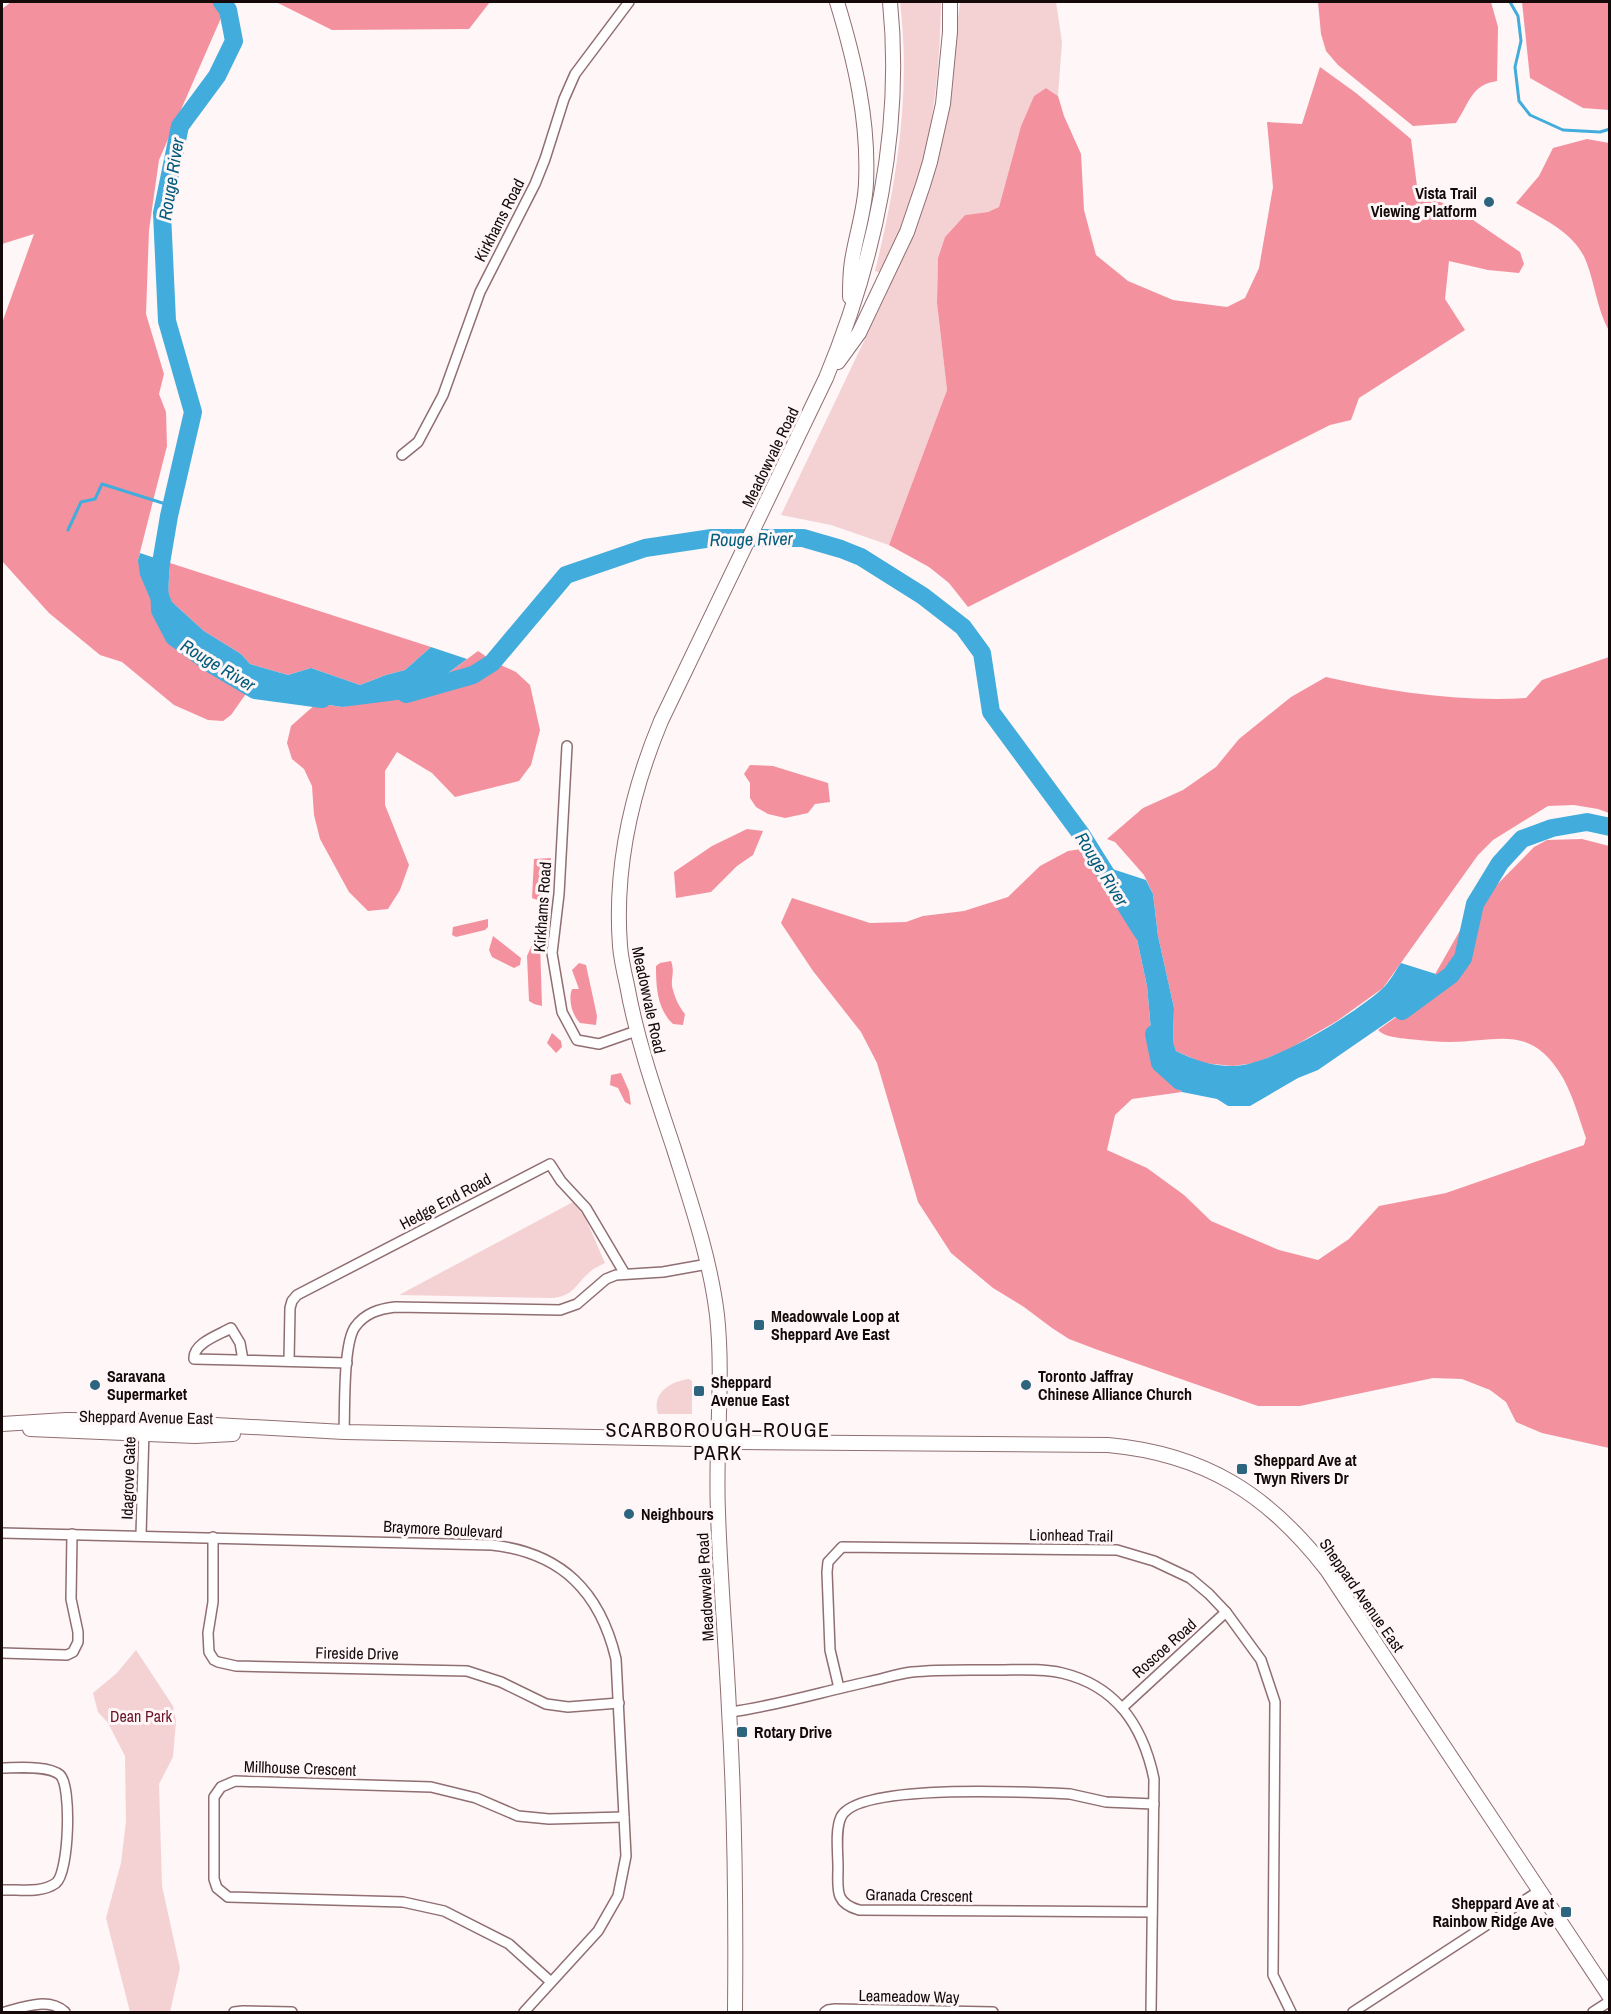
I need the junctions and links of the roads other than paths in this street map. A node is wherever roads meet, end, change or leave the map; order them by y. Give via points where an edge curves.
1 (629, 2) edge
2 (837, 2) edge
3 (890, 2) edge
4 (951, 4) edge
5 (848, 321) junction
6 (826, 378) junction
7 (402, 455) dead end
8 (567, 746) dead end
9 (636, 1031) junction
10 (708, 1264) junction
11 (625, 1274) junction
12 (243, 1360) junction
13 (289, 1361) junction
14 (347, 1363) junction
15 (2, 1426) edge
16 (144, 1428) junction
17 (344, 1432) junction
18 (718, 1441) junction
19 (2, 1533) edge
20 (72, 1534) junction
21 (141, 1535) junction
22 (213, 1537) junction
23 (1226, 1612) junction
24 (2, 1653) edge
25 (839, 1688) junction
26 (618, 1704) junction
27 (1123, 1707) junction
28 (730, 1712) junction
29 (2, 1768) edge
30 (1154, 1804) junction
31 (624, 1817) junction
32 (2, 1890) edge
33 (1539, 1891) junction
34 (1152, 1912) junction
35 (551, 1982) junction
36 (1610, 1999) edge
37 (24, 2010) edge
38 (937, 2012) edge
39 (5, 2013) edge
40 (65, 2013) edge
41 (234, 2013) edge
42 (292, 2013) edge
43 (524, 2013) edge
44 (735, 2013) edge
45 (825, 2013) edge
46 (993, 2013) edge
47 (1150, 2013) edge
48 (1291, 2013) edge
49 (1353, 2013) edge
50 (1593, 2013) edge

1 - 7 street, Kirkhams Road via 575,74 535,184 480,292 443,395 418,442
2 - 5 main road via 852,52 865,134 866,184 852,261
3 - 5 main road, Meadowvale Road via 893,73 887,148 875,226
4 - 6 main road via 943,104 923,185 907,232 860,333
5 - 6 main road, Meadowvale Road
6 - 9 main road, Meadowvale Road via 641,772 626,830 620,883 620,947
8 - 9 street, Kirkhams Road via 552,953 562,1012 577,1040 599,1044
9 - 10 main road, Meadowvale Road
10 - 11 street
10 - 18 main road, Meadowvale Road via 717,1317
11 - 13 street, Hedge End Road via 586,1208 550,1164 297,1295 290,1308
11 - 14 street via 606,1279 577,1304 560,1310 382,1308 368,1314 354,1328
12 - 12 street via 240,1343 231,1328 194,1353 194,1359
12 - 13 street
13 - 14 street
14 - 17 street
15 - 16 main road, Sheppard Avenue East via 64,1432
16 - 17 main road, Sheppard Avenue East via 195,1436 290,1430
16 - 21 street, Idagrove Gate
17 - 18 main road, Sheppard Avenue East
18 - 28 main road, Meadowvale Road via 718,1532
18 - 33 main road, Sheppard Avenue East via 1108,1445 1179,1458 1236,1484 1287,1525 1327,1570
19 - 20 street, Braymore Boulevard
20 - 21 street, Braymore Boulevard
20 - 24 street via 71,1599 78,1632 73,1652
21 - 22 street, Braymore Boulevard
22 - 26 street, Braymore Boulevard via 475,1544 529,1552 578,1582 601,1613 616,1659
22 - 26 street, Fireside Drive via 213,1602 208,1640 209,1652 218,1662 236,1666 467,1671 546,1704
23 - 25 street, Lionhead Trail via 1190,1578 1117,1550 843,1547 828,1562 826,1572 830,1650
23 - 27 street, Roscoe Road
23 - 48 street, Lionhead Trail via 1261,1660 1275,1702 1273,1975
25 - 27 street via 910,1672 1036,1670 1087,1682
25 - 28 street
26 - 31 street, Braymore Boulevard
27 - 30 street via 1149,1755
28 - 44 main road, Meadowvale Road
29 - 32 street via 50,1770 59,1774 67,1788 67,1840 64,1867 57,1882 41,1889
30 - 34 street
30 - 34 street, Granada Crescent via 1051,1792 918,1792 852,1806 841,1816 838,1835 838,1896 848,1907 859,1910
31 - 35 street, Braymore Boulevard via 626,1856 618,1896 598,1931
31 - 35 street, Millhouse Crescent via 518,1816 476,1798 431,1787 236,1781 221,1787 214,1797 214,1880 228,1897 403,1902 436,1909 509,1944
33 - 36 main road, Sheppard Avenue East
33 - 49 street
34 - 47 street
35 - 43 street, Braymore Boulevard
36 - 50 street
37 - 39 street
37 - 40 street via 39,2004
38 - 45 street, Leameadow Way via 835,2009
38 - 46 street, Leameadow Way
41 - 42 street

